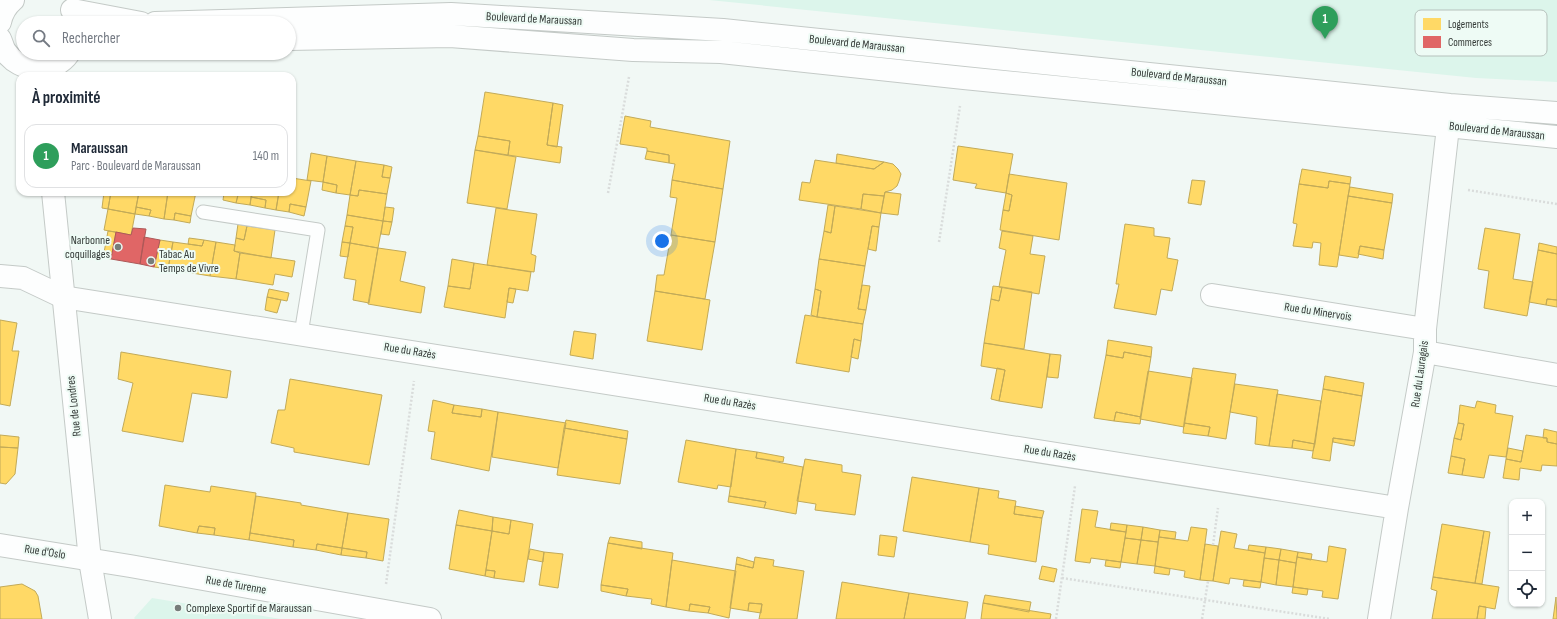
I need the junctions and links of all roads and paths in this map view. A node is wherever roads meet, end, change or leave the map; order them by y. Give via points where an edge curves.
1 (71, 11) edge
2 (100, 16) edge
3 (296, 19) edge
4 (296, 39) edge
5 (2, 47) edge
6 (633, 50) junction
7 (63, 60) edge
8 (39, 72) edge
9 (44, 72) edge
10 (964, 78) junction
11 (1557, 113) edge
12 (1448, 127) junction
13 (1557, 137) edge
14 (1442, 186) junction
15 (608, 193) dead end
16 (53, 196) edge
17 (1557, 204) edge
18 (203, 212) dead end
19 (939, 242) dead end
20 (0, 276) edge
21 (1212, 295) dead end
22 (63, 296) junction
23 (1425, 329) junction
24 (301, 334) junction
25 (1425, 352) junction
26 (418, 353) junction
27 (1557, 374) edge
28 (1079, 458) junction
29 (1222, 480) junction
30 (1397, 508) junction
31 (0, 545) edge
32 (1213, 545) dead end
33 (90, 560) junction
34 (1062, 578) junction
35 (1208, 581) dead end
36 (1205, 600) junction
37 (383, 611) junction
38 (100, 619) edge
39 (430, 619) edge
40 (1056, 619) edge
41 (1202, 619) edge
42 (1330, 619) edge
43 (1379, 619) edge

1 - 2 street
3 - 11 street, Boulevard de Maraussan via 451,14 724,30 1450,105
4 - 6 street, Boulevard de Maraussan via 450,36
5 - 8 street via 12,59
6 - 10 street, Boulevard de Maraussan via 721,52
6 - 15 path
7 - 9 street
10 - 12 street, Boulevard de Maraussan
10 - 19 path
12 - 13 street, Boulevard de Maraussan
12 - 14 street, Rue du Lauragais
14 - 17 path
14 - 23 street, Rue du Lauragais
16 - 22 street, Rue de Londres
18 - 24 lane via 318,230
20 - 22 street, Rue du Razès via 23,278
21 - 23 street, Rue du Minervois
22 - 24 street, Rue du Razès
22 - 33 street, Rue de Londres
23 - 25 street, Rue du Lauragais
24 - 26 street, Rue du Razès
25 - 27 street
25 - 30 street, Rue du Lauragais
26 - 28 street, Rue du Razès
26 - 37 path
28 - 29 street, Rue du Razès
28 - 34 path
29 - 30 street, Rue du Razès
29 - 32 path
30 - 43 street, Rue du Lauragais
31 - 33 street, Rue d'Oslo
33 - 37 street, Rue de Turenne
33 - 38 street, Rue de Londres
34 - 36 path
34 - 40 path
35 - 36 path
36 - 41 path
36 - 42 path
37 - 39 street, Rue de Turenne

